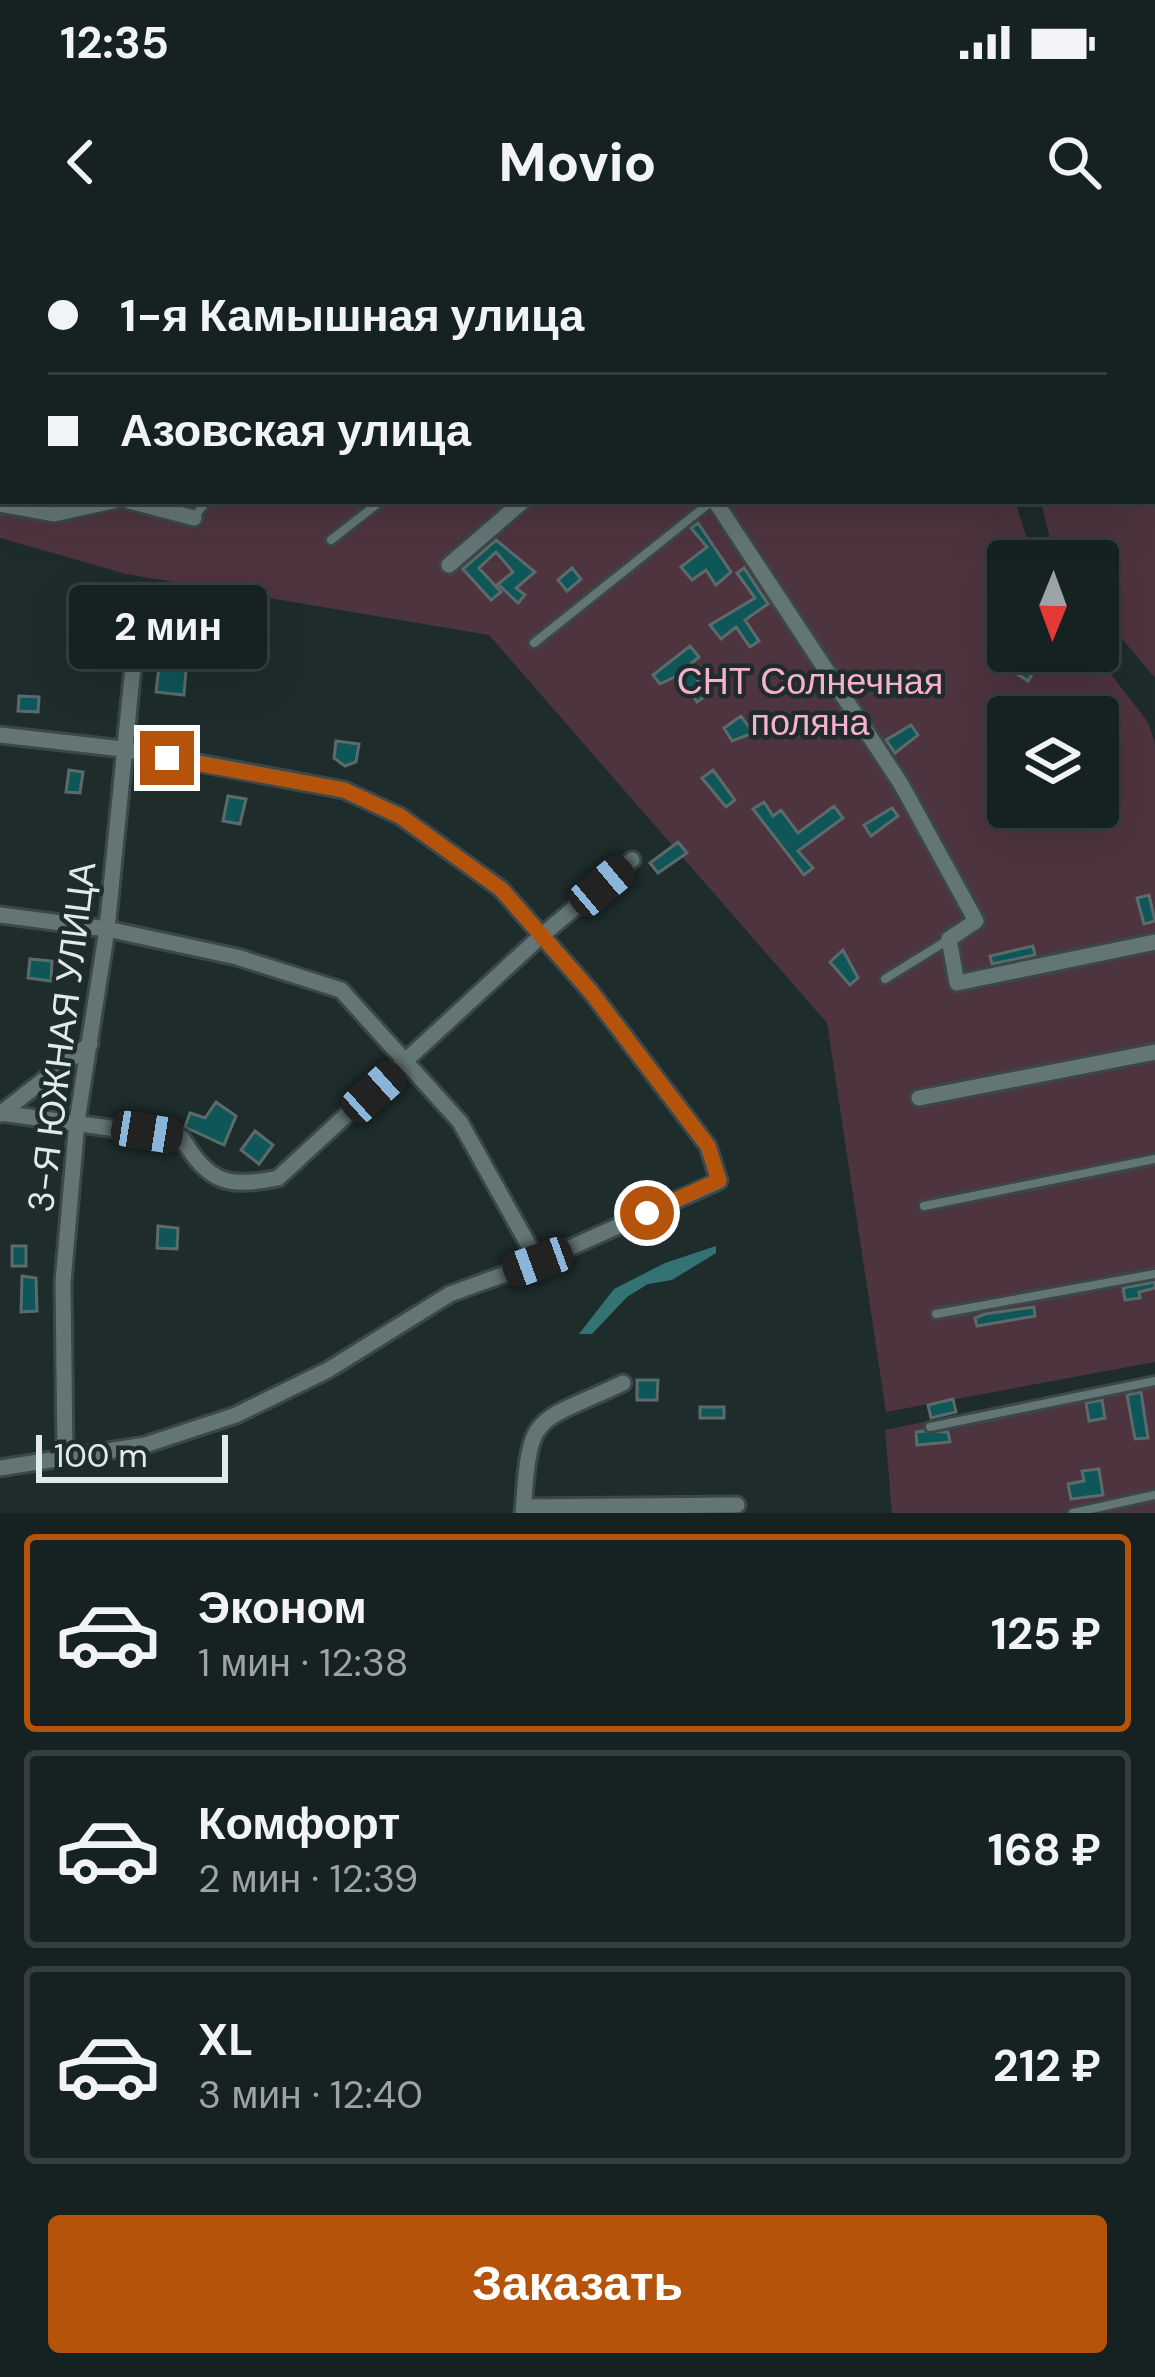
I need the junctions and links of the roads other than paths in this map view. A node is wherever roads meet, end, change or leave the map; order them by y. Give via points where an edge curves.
1 (0, 504) edge
2 (99, 504) edge
3 (140, 504) edge
4 (204, 504) edge
5 (377, 504) edge
6 (520, 504) edge
7 (709, 504) edge
8 (715, 504) edge
9 (194, 518) joint
10 (331, 540) dead end
11 (449, 565) dead end
12 (137, 626) dead end
13 (535, 643) dead end
14 (0, 735) edge
15 (123, 749) junction
16 (632, 860) dead end
17 (0, 915) edge
18 (107, 929) junction
19 (541, 936) junction
20 (949, 939) junction
21 (1155, 942) edge
22 (885, 979) dead end
23 (91, 1044) junction
24 (1155, 1052) edge
25 (406, 1063) junction
26 (919, 1097) dead end
27 (0, 1113) edge
28 (77, 1121) junction
29 (1155, 1160) edge
30 (923, 1206) dead end
31 (538, 1262) junction
32 (1155, 1274) edge
33 (936, 1314) dead end
34 (1155, 1381) edge
35 (623, 1383) dead end
36 (930, 1427) dead end
37 (65, 1457) junction
38 (0, 1468) edge
39 (1155, 1495) edge
40 (737, 1505) dead end
41 (523, 1510) edge
42 (1073, 1513) edge

1 - 2 street via 54,514
3 - 9 street
4 - 9 lane
5 - 10 lane
6 - 11 street
7 - 13 lane
8 - 20 street via 901,784 976,921
12 - 15 street, 3-Я ЮЖНАЯ УЛИЦА
14 - 15 street
15 - 18 street, 3-Я ЮЖНАЯ УЛИЦА
15 - 19 street via 344,790 400,816 501,889
16 - 19 street
17 - 18 street
18 - 23 street, 3-Я ЮЖНАЯ УЛИЦА
18 - 25 street via 340,990
19 - 25 street
19 - 31 street via 708,1146 719,1180
20 - 21 street via 957,982
20 - 22 lane
23 - 27 street
23 - 28 street, 3-Я ЮЖНАЯ УЛИЦА
24 - 26 street
25 - 28 street via 278,1178 242,1185 202,1171 182,1138
25 - 31 street via 460,1122
27 - 28 street
28 - 37 street, 3-Я ЮЖНАЯ УЛИЦА via 63,1282
29 - 30 lane
31 - 37 street via 450,1294 328,1370 236,1415 145,1445
32 - 33 lane
34 - 36 lane
35 - 41 street via 541,1421 528,1441
37 - 38 street
39 - 42 lane
40 - 41 street via 586,1502

